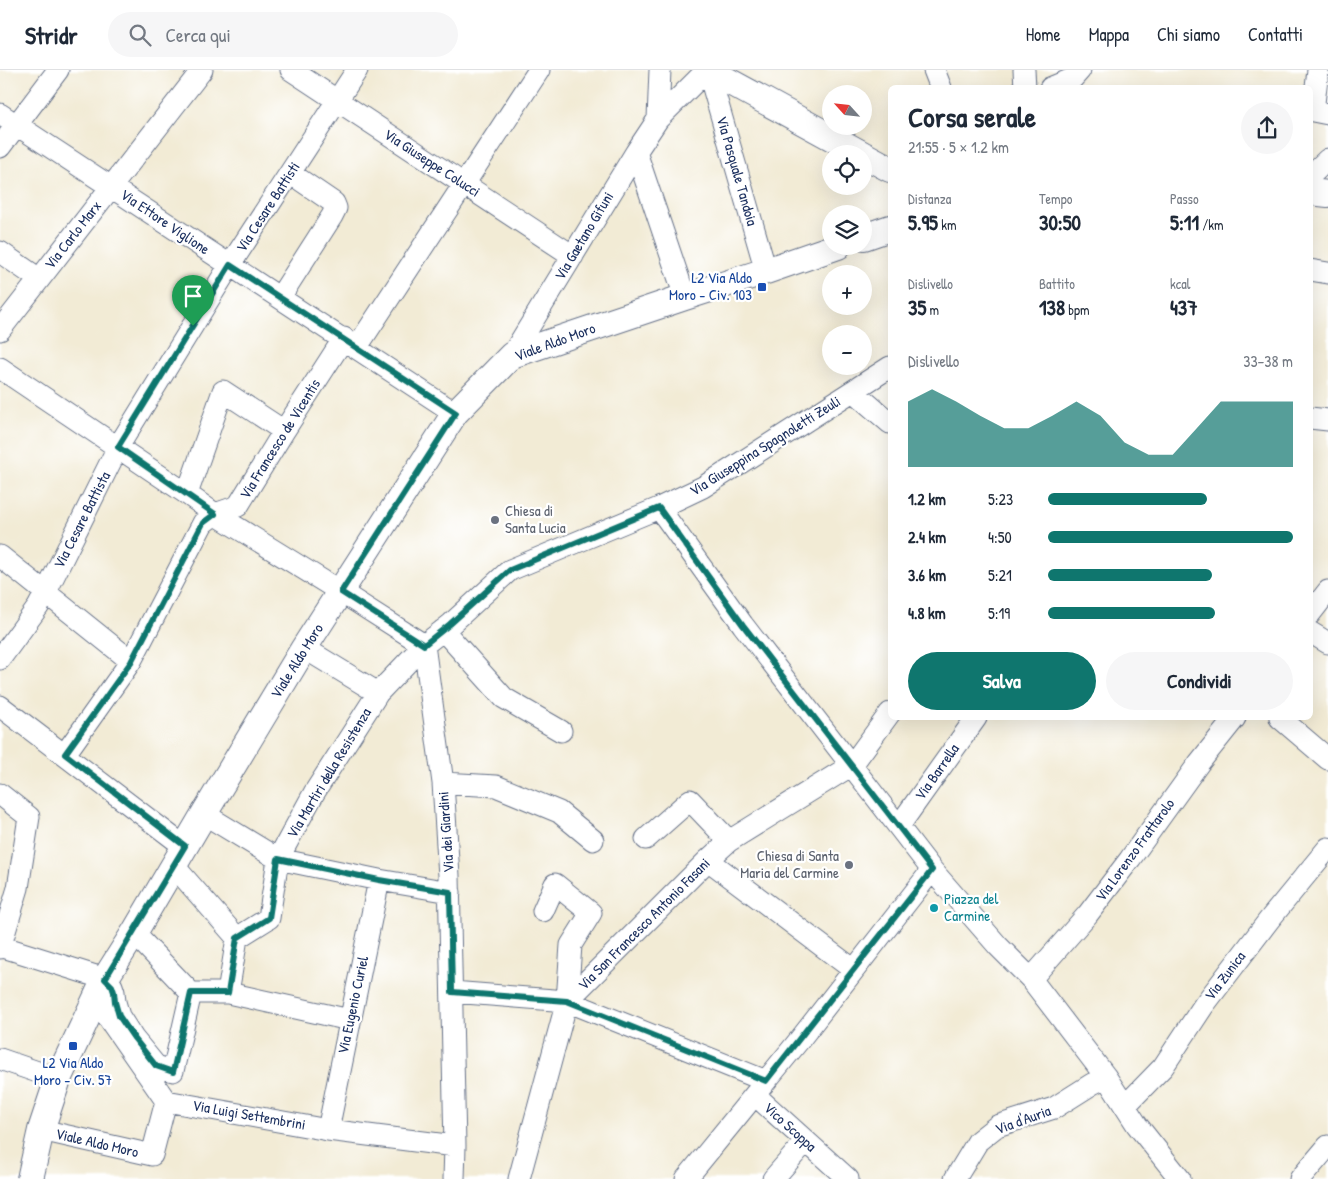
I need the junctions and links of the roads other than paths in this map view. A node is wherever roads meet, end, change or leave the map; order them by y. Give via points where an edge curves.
1 (58, 70) edge
2 (202, 70) edge
3 (357, 70) edge
4 (539, 70) edge
5 (660, 70) edge
6 (708, 70) edge
7 (934, 70) edge
8 (1024, 70) edge
9 (1080, 70) edge
10 (1318, 70) edge
11 (293, 71) edge
12 (940, 85) edge
13 (1025, 85) edge
14 (1057, 85) edge
15 (337, 101) junction
16 (1328, 114) edge
17 (9, 119) edge
18 (658, 119) junction
19 (846, 145) edge
20 (0, 147) edge
21 (636, 152) junction
22 (872, 159) edge
23 (1328, 159) edge
24 (888, 168) edge
25 (1313, 173) edge
26 (290, 174) junction
27 (464, 183) junction
28 (111, 186) junction
29 (1313, 192) edge
30 (1328, 194) edge
31 (888, 229) edge
32 (872, 234) edge
33 (0, 252) edge
34 (822, 252) edge
35 (573, 256) junction
36 (230, 265) junction
37 (1313, 270) edge
38 (766, 271) junction
39 (1328, 273) edge
40 (39, 278) junction
41 (280, 297) junction
42 (685, 297) junction
43 (0, 330) edge
44 (350, 343) junction
45 (512, 355) junction
46 (0, 368) edge
47 (888, 368) edge
48 (853, 391) junction
49 (456, 413) junction
50 (1313, 418) edge
51 (1328, 420) edge
52 (888, 421) edge
53 (284, 431) junction
54 (118, 447) junction
55 (186, 494) junction
56 (659, 508) junction
57 (215, 514) junction
58 (0, 556) edge
59 (46, 592) junction
60 (341, 592) junction
61 (1328, 592) edge
62 (1313, 610) edge
63 (443, 630) junction
64 (1313, 634) edge
65 (1328, 643) edge
66 (424, 645) junction
67 (304, 648) junction
68 (0, 658) edge
69 (131, 662) junction
70 (378, 693) junction
71 (0, 706) edge
72 (888, 716) edge
73 (975, 720) edge
74 (1233, 720) edge
75 (1282, 720) edge
76 (561, 731) dead end
77 (65, 754) junction
78 (1328, 759) edge
79 (852, 764) junction
80 (443, 783) junction
81 (0, 794) edge
82 (204, 814) junction
83 (899, 826) junction
84 (646, 839) dead end
85 (593, 840) dead end
86 (729, 841) junction
87 (1328, 848) edge
88 (179, 856) junction
89 (278, 859) junction
90 (708, 860) junction
91 (932, 870) junction
92 (379, 880) junction
93 (450, 892) junction
94 (543, 911) dead end
95 (134, 932) junction
96 (237, 938) junction
97 (0, 947) edge
98 (854, 970) junction
99 (1031, 979) junction
100 (100, 989) junction
101 (452, 992) junction
102 (191, 993) junction
103 (228, 993) junction
104 (567, 1001) junction
105 (350, 1020) junction
106 (0, 1059) edge
107 (1106, 1077) junction
108 (58, 1079) junction
109 (760, 1088) junction
110 (166, 1101) junction
111 (1125, 1106) junction
112 (41, 1130) junction
113 (328, 1130) junction
114 (806, 1141) junction
115 (455, 1146) junction
116 (1328, 1146) edge
117 (30, 1179) edge
118 (454, 1179) edge
119 (519, 1179) edge
120 (686, 1179) edge
121 (773, 1179) edge
122 (848, 1179) edge
123 (955, 1179) edge
124 (1180, 1179) edge
125 (1300, 1179) edge

1 - 17 street
2 - 28 street, Via Carlo Marx
3 - 15 street, Via Cesare Battisti
4 - 27 street, Via Francesco de Vicentis
5 - 18 street
6 - 18 street, Via Gaetano Gifuni
6 - 19 main road
6 - 38 street, Via Pasquale Tandoia
7 - 12 street
8 - 13 street
9 - 14 street via 1072,79
10 - 16 street via 1313,112
11 - 15 street, Via Giuseppe Colucci
15 - 26 street, Via Cesare Battisti
15 - 27 street, Via Giuseppe Colucci
17 - 20 street
17 - 28 street, Via Ettore Viglione
18 - 21 street, Via Gaetano Gifuni
21 - 35 street, Via Gaetano Gifuni
21 - 42 street
22 - 24 main road
23 - 25 street
26 - 36 street, Via Cesare Battisti
26 - 41 street via 334,203 336,208
27 - 35 street, Via Giuseppe Colucci
27 - 44 street, Via Francesco de Vicentis
28 - 36 street, Via Ettore Viglione
28 - 40 street, Via Carlo Marx
29 - 30 main road
31 - 32 main road
33 - 40 street
34 - 38 main road, Viale Aldo Moro
35 - 45 street, Via Gaetano Gifuni
36 - 41 street, Via Ettore Viglione
36 - 54 street, Via Cesare Battisti
37 - 39 street
38 - 42 main road, Viale Aldo Moro
40 - 43 street, Via Carlo Marx
41 - 44 street, Via Ettore Viglione
42 - 45 main road, Viale Aldo Moro
44 - 49 street, Via Ettore Viglione
44 - 53 street, Via Francesco de Vicentis
45 - 49 main road, Viale Aldo Moro
46 - 54 street
47 - 48 street, Via Giuseppina Spagnoletti Zeuli
48 - 52 street, Via Giuseppina Spagnoletti Zeuli
48 - 56 street, Via Giuseppina Spagnoletti Zeuli via 703,487
49 - 60 main road, Viale Aldo Moro
50 - 51 street
53 - 55 street via 223,391
53 - 57 street, Via Francesco de Vicentis via 238,506
54 - 55 street
54 - 59 street, Via Cesare Battista
55 - 57 street
56 - 63 street, Via Giuseppina Spagnoletti Zeuli via 510,570
56 - 79 street via 743,625
57 - 60 street
57 - 69 street, Via Francesco de Vicentis via 203,523
58 - 59 street
59 - 68 street, Via Cesare Battista
59 - 69 street
60 - 66 street
60 - 67 main road, Viale Aldo Moro
61 - 62 street
63 - 66 street, Via Giuseppina Spagnoletti Zeuli
63 - 76 street via 504,698
64 - 65 street
66 - 70 street, Via Martiri della Resistenza
66 - 80 street, Via dei Giardini
67 - 70 street
67 - 82 main road, Viale Aldo Moro
69 - 77 street, Via Francesco de Vicentis
70 - 89 street, Via Martiri della Resistenza via 314,793
71 - 77 street
72 - 79 street
73 - 83 street, Via Barrella
74 - 99 street, Via Lorenzo Frattarolo via 1198,763 1088,914
75 - 78 street
77 - 88 street
79 - 83 street
79 - 86 street, Via San Francesco Antonio Fasani
80 - 85 street via 496,786 559,812
80 - 93 street, Via dei Giardini
81 - 97 street via 29,817 18,888
82 - 88 main road, Viale Aldo Moro
82 - 89 street
83 - 91 street
84 - 86 street via 690,800
86 - 90 street, Via San Francesco Antonio Fasani
87 - 111 street, Via Zunica via 1268,920 1204,1005 1163,1067
88 - 95 main road, Viale Aldo Moro
88 - 96 street
89 - 92 street
89 - 96 street, Via Martiri della Resistenza via 269,918
90 - 98 street
90 - 104 street, Via San Francesco Antonio Fasani
91 - 98 street
91 - 99 street
92 - 93 street
92 - 105 street, Via Eugenio Curiel
93 - 101 street, Via dei Giardini
94 - 104 street via 555,884 591,914 571,945
95 - 100 main road, Viale Aldo Moro
95 - 102 street
96 - 103 street
97 - 100 street
98 - 109 street
99 - 107 street
100 - 102 street via 112,986 119,1016 134,1038 156,1066 173,1072
100 - 108 main road, Viale Aldo Moro
100 - 110 street
101 - 104 street, Vico Scoppa
101 - 115 street, Via dei Giardini
102 - 103 street
103 - 105 street
104 - 109 street, Vico Scoppa
104 - 119 street, Via San Francesco Antonio Fasani
105 - 113 street, Via Eugenio Curiel
106 - 108 street
107 - 111 street
107 - 123 street, Via d'Auria via 1054,1108 997,1126 978,1141
108 - 112 main road, Viale Aldo Moro
109 - 114 street, Vico Scoppa
109 - 120 street
110 - 112 street, Viale Aldo Moro via 152,1156
110 - 113 street, Via Luigi Settembrini
111 - 124 street
112 - 117 main road, Viale Aldo Moro
113 - 115 street, Via Luigi Settembrini
114 - 121 street
114 - 122 street, Vico Scoppa
115 - 118 street, Via dei Giardini
116 - 125 street

